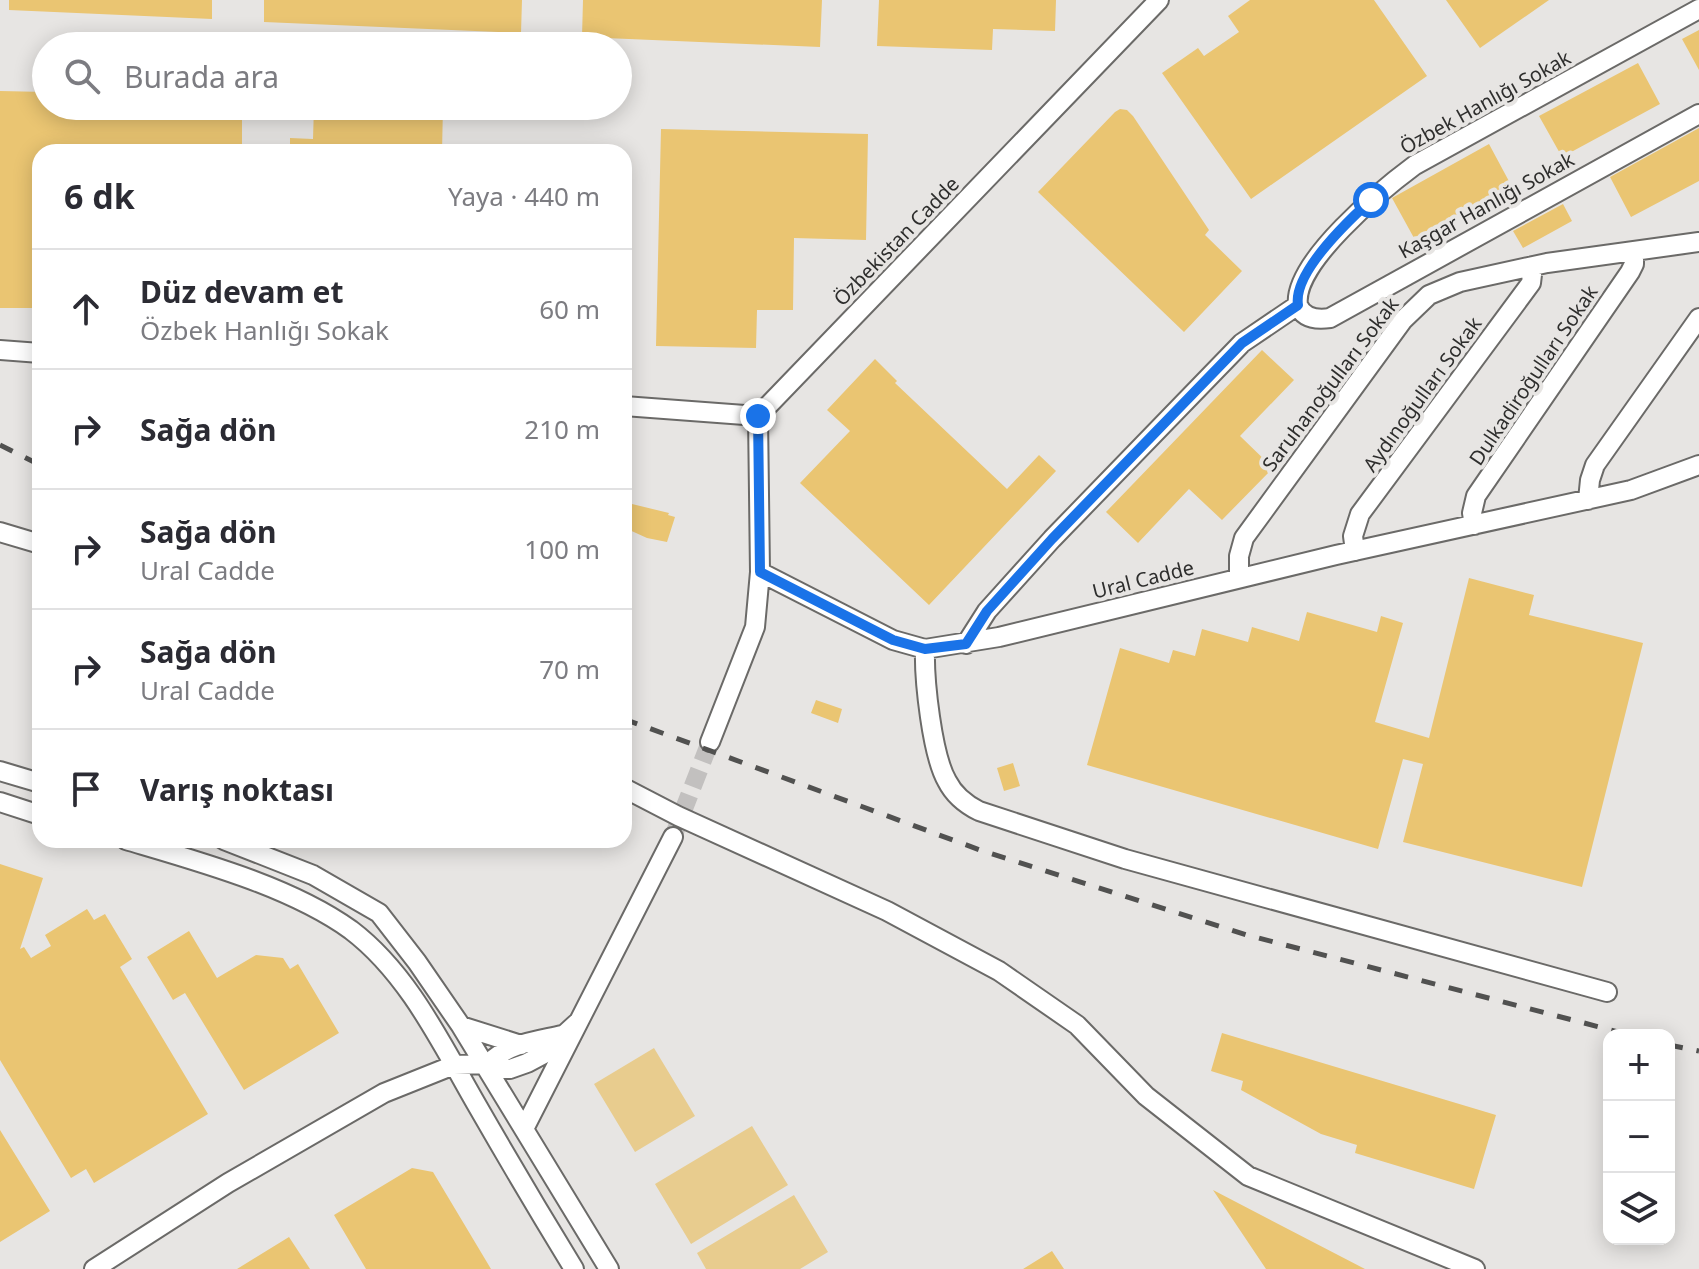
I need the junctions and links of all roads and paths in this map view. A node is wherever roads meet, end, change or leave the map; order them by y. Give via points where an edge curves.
1 (1159, 0) edge
2 (1699, 9) edge
3 (1699, 114) edge
4 (1699, 242) edge
5 (1634, 251) junction
6 (1533, 266) junction
7 (1298, 305) junction
8 (1699, 318) edge
9 (0, 350) edge
10 (32, 352) edge
11 (632, 407) edge
12 (758, 416) junction
13 (1699, 465) edge
14 (1588, 500) junction
15 (1474, 525) junction
16 (0, 532) edge
17 (32, 542) edge
18 (1355, 551) junction
19 (760, 572) junction
20 (1239, 578) junction
21 (966, 644) junction
22 (925, 649) junction
23 (710, 742) tunnel mouth
24 (0, 771) edge
25 (32, 781) edge
26 (632, 792) edge
27 (0, 802) edge
28 (32, 812) edge
29 (673, 837) tunnel mouth
30 (153, 848) edge
31 (244, 848) edge
32 (1607, 992) dead end
33 (461, 1026) junction
34 (569, 1029) junction
35 (521, 1045) junction
36 (485, 1064) junction
37 (454, 1065) junction
38 (524, 1129) junction
39 (94, 1269) edge
40 (574, 1269) edge
41 (609, 1269) edge
42 (1475, 1269) edge

1 - 12 street, Özbekistan Cadde
2 - 7 street, Özbek Hanlığı Sokak via 1404,173 1327,245 1297,289
3 - 7 street, Kaşgar Hanlığı Sokak via 1330,318 1307,316
4 - 5 street, Saruhanoğulları Sokak
5 - 6 street, Saruhanoğulları Sokak
5 - 15 street, Dulkadiroğulları Sokak via 1630,272 1476,496
6 - 18 street, Aydınoğulları Sokak via 1531,283 1360,514
6 - 20 street, Saruhanoğulları Sokak via 1449,285 1410,311 1244,538
7 - 21 street via 1242,343 1043,549 987,611
8 - 14 street via 1595,465
9 - 10 street
11 - 12 street
12 - 19 street
13 - 14 street, Ural Cadde
14 - 15 street, Ural Cadde
15 - 18 street, Ural Cadde
16 - 17 street
18 - 20 street, Ural Cadde
19 - 22 street, Ural Cadde via 893,640
19 - 23 street via 755,627
20 - 21 street, Ural Cadde
21 - 22 street, Ural Cadde
22 - 32 street via 924,679 943,773 953,792 979,811 1125,859
24 - 25 street
26 - 42 street via 887,911 999,971 1077,1025 1146,1096 1248,1176
27 - 28 street
29 - 34 street via 615,955
30 - 37 street via 296,898 350,930 384,959
31 - 33 street via 313,875 379,913
33 - 35 street
33 - 36 street
34 - 35 street
34 - 36 street via 527,1063 510,1069
34 - 38 street
35 - 36 street
36 - 37 street
36 - 38 street
37 - 39 street via 384,1093
37 - 40 street
38 - 41 street

